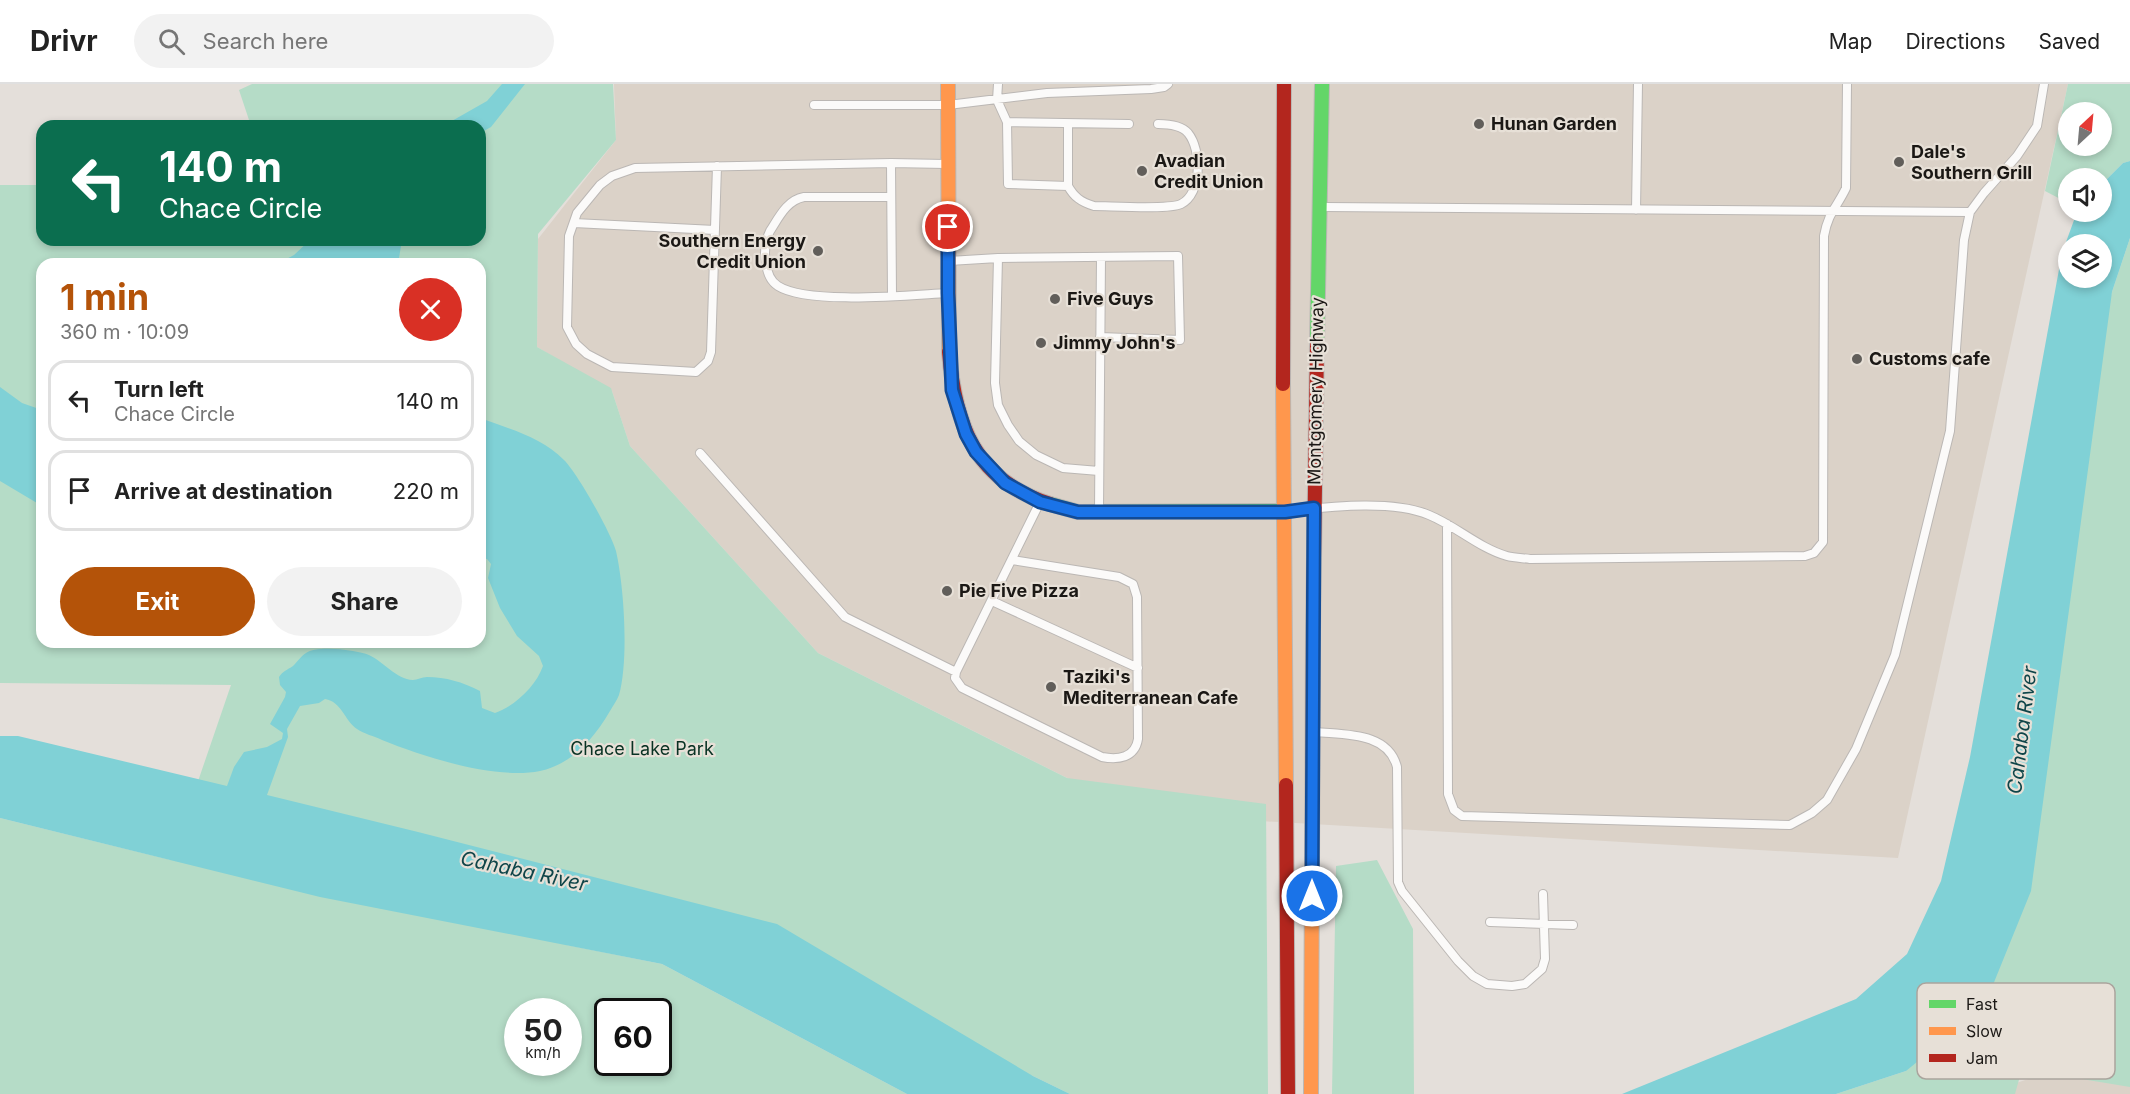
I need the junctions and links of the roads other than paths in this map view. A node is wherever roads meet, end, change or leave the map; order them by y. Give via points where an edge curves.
1 (948, 84) edge
2 (998, 84) edge
3 (1168, 84) edge
4 (1284, 84) edge
5 (1322, 84) edge
6 (1638, 84) edge
7 (1846, 84) edge
8 (2044, 84) edge
9 (997, 100) junction
10 (814, 105) dead end
11 (948, 105) junction
12 (1007, 122) junction
13 (1068, 124) junction
14 (1129, 124) dead end
15 (1158, 124) dead end
16 (891, 163) junction
17 (948, 164) junction
18 (717, 166) junction
19 (1068, 186) junction
20 (891, 196) junction
21 (1319, 207) junction
22 (1636, 210) junction
23 (1831, 211) junction
24 (1970, 213) junction
25 (574, 224) junction
26 (715, 230) junction
27 (1101, 257) junction
28 (998, 258) junction
29 (948, 261) junction
30 (948, 293) junction
31 (892, 296) junction
32 (1100, 337) junction
33 (700, 453) dead end
34 (1099, 471) junction
35 (1040, 502) junction
36 (1314, 508) junction
37 (1099, 512) junction
38 (1285, 512) junction
39 (1447, 524) junction
40 (1012, 560) junction
41 (992, 601) junction
42 (1138, 668) junction
43 (956, 672) junction
44 (1313, 732) junction
45 (1543, 894) dead end
46 (1490, 922) dead end
47 (1545, 924) junction
48 (1573, 925) dead end
49 (1288, 1094) edge
50 (1311, 1094) edge

1 - 11 main road
2 - 9 lane
3 - 9 lane via 1151,89 1047,93
4 - 38 main road, Montgomery Highway
5 - 21 main road, Montgomery Highway
6 - 22 lane
7 - 23 lane via 1845,188
8 - 24 lane via 2037,126
9 - 11 lane
9 - 12 lane
10 - 11 lane
11 - 17 main road
12 - 13 lane
12 - 19 lane via 1008,184
13 - 14 lane
13 - 19 lane
15 - 19 lane via 1188,133 1196,152 1196,184 1187,200 1169,206 1094,206 1083,202
16 - 17 lane
16 - 18 lane
16 - 20 lane
17 - 29 main road
18 - 25 lane via 635,168 612,176 588,199
18 - 26 lane
20 - 31 lane
20 - 31 lane via 796,198 769,233 765,251 772,281 788,291 812,296
21 - 22 lane
21 - 36 main road, Montgomery Highway
22 - 23 lane
23 - 24 lane
23 - 39 lane via 1824,236 1822,542 1814,553 1530,559 1491,550
24 - 39 lane via 1964,240 1950,431 1895,655 1856,749 1827,800 1812,813 1790,825 1769,825 1462,816 1454,810 1448,794
25 - 26 lane
25 - 26 lane via 569,236 567,327 576,344 612,367 696,372 711,352
27 - 28 lane
27 - 32 lane
27 - 32 lane via 1178,256 1180,340
28 - 29 lane
28 - 34 lane via 998,405 1013,433 1036,456 1063,468
29 - 30 main road
30 - 31 lane
30 - 35 main road via 952,390 966,434 976,452 1005,483
32 - 34 lane
33 - 43 lane via 845,617
34 - 37 lane
35 - 37 main road via 1078,512
35 - 40 lane
36 - 38 lane
36 - 39 lane via 1399,507
36 - 44 main road, Montgomery Highway
37 - 38 main road
38 - 49 main road, Montgomery Highway
40 - 41 lane
40 - 42 lane via 1127,579 1137,597
41 - 42 lane
41 - 43 lane
42 - 43 lane via 1137,746 1124,757 1113,759 962,688 955,678
44 - 47 lane via 1374,741 1394,756 1398,882 1473,976 1487,984 1512,986 1534,978 1545,959
44 - 50 main road, Montgomery Highway
45 - 47 lane
46 - 47 lane
47 - 48 lane

